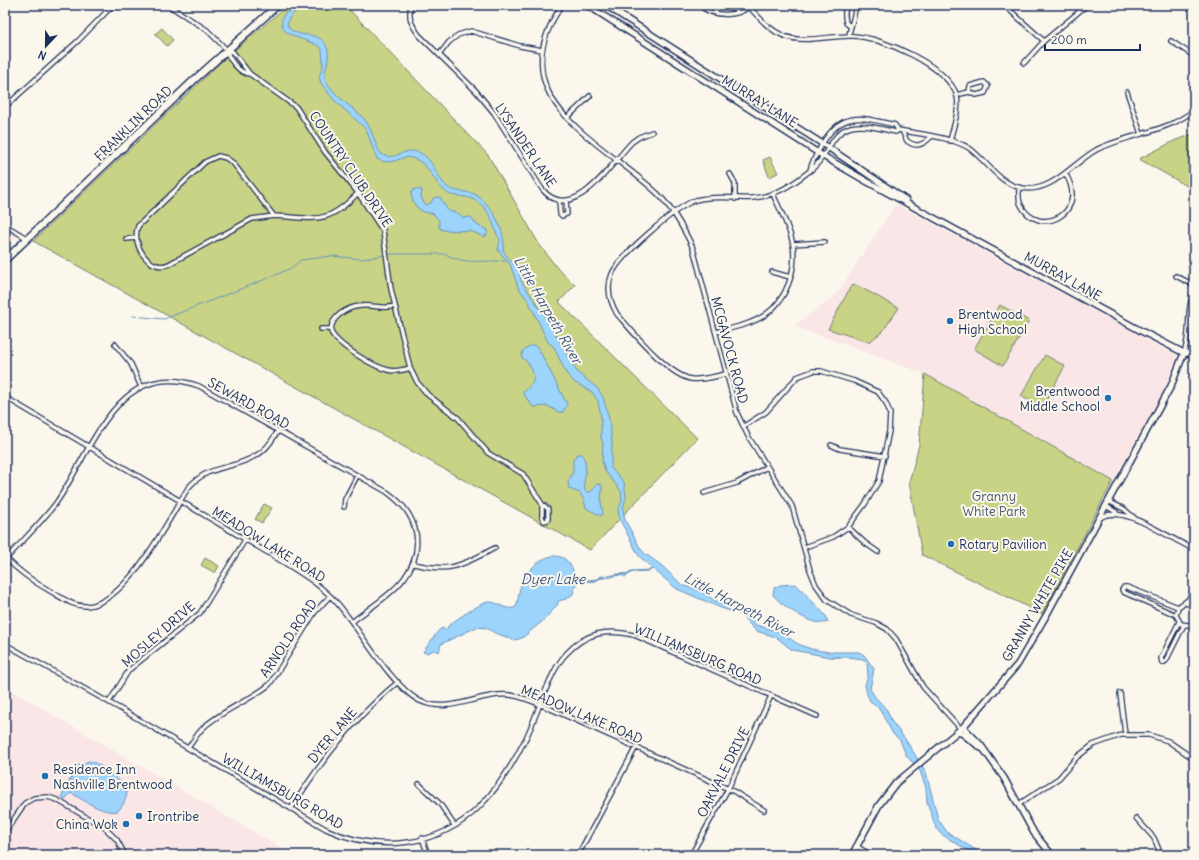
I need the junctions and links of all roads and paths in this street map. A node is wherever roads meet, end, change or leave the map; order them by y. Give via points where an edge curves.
1 (113, 5) edge
2 (168, 5) edge
3 (267, 5) edge
4 (411, 5) edge
5 (562, 5) edge
6 (587, 5) edge
7 (605, 5) edge
8 (699, 5) edge
9 (851, 5) edge
10 (1004, 5) edge
11 (1087, 5) edge
12 (750, 6) edge
13 (276, 7) edge
14 (850, 26) junction
15 (850, 36) junction
16 (1171, 40) dead end
17 (1044, 41) junction
18 (227, 50) junction
19 (542, 50) junction
20 (439, 55) junction
21 (1194, 56) edge
22 (1024, 63) dead end
23 (969, 92) junction
24 (1127, 92) dead end
25 (956, 95) junction
26 (590, 96) dead end
27 (5, 107) edge
28 (1194, 110) edge
29 (567, 118) junction
30 (900, 130) junction
31 (652, 132) dead end
32 (1142, 134) junction
33 (931, 137) junction
34 (950, 141) junction
35 (822, 144) junction
36 (829, 148) junction
37 (820, 154) junction
38 (617, 160) junction
39 (1064, 173) junction
40 (730, 174) dead end
41 (1019, 187) junction
42 (358, 193) junction
43 (773, 194) junction
44 (735, 199) junction
45 (566, 200) junction
46 (559, 201) junction
47 (924, 212) junction
48 (674, 214) junction
49 (274, 216) junction
50 (5, 225) edge
51 (126, 238) dead end
52 (136, 238) junction
53 (28, 239) junction
54 (825, 242) dead end
55 (793, 244) junction
56 (5, 260) edge
57 (772, 272) dead end
58 (790, 276) junction
59 (1176, 276) dead end
60 (1194, 285) edge
61 (1194, 292) edge
62 (395, 306) junction
63 (321, 329) dead end
64 (331, 329) junction
65 (716, 332) junction
66 (115, 344) dead end
67 (1184, 353) junction
68 (1194, 354) edge
69 (410, 368) junction
70 (725, 374) junction
71 (140, 387) junction
72 (5, 397) edge
73 (744, 426) junction
74 (278, 431) junction
75 (832, 445) dead end
76 (90, 446) junction
77 (885, 456) junction
78 (767, 467) junction
79 (357, 476) junction
80 (704, 493) dead end
81 (180, 501) junction
82 (1107, 503) junction
83 (542, 504) dead end
84 (344, 507) dead end
85 (1121, 515) junction
86 (1098, 520) junction
87 (1138, 520) junction
88 (848, 527) junction
89 (245, 540) junction
90 (805, 547) junction
91 (495, 548) dead end
92 (1194, 548) edge
93 (878, 552) dead end
94 (6, 559) edge
95 (414, 564) junction
96 (1194, 589) edge
97 (330, 596) junction
98 (1184, 603) junction
99 (1194, 605) edge
100 (1178, 607) junction
101 (1176, 615) junction
102 (352, 622) junction
103 (1179, 622) junction
104 (1194, 623) edge
105 (1184, 625) junction
106 (5, 644) edge
107 (398, 682) junction
108 (1120, 693) dead end
109 (771, 696) junction
110 (109, 702) junction
111 (540, 705) junction
112 (817, 716) dead end
113 (961, 729) junction
114 (1125, 734) junction
115 (636, 747) junction
116 (188, 748) junction
117 (1194, 759) edge
118 (419, 784) dead end
119 (728, 789) junction
120 (1019, 804) junction
121 (291, 808) junction
122 (764, 810) dead end
123 (1136, 818) dead end
124 (454, 825) junction
125 (5, 832) edge
126 (422, 838) junction
127 (856, 846) junction
128 (125, 855) edge
129 (428, 855) edge
130 (578, 855) edge
131 (690, 855) edge
132 (852, 855) edge
133 (870, 855) edge
134 (1052, 855) edge
135 (1161, 855) edge

1 - 27 street
2 - 18 street, COUNTRY CLUB DRIVE via 202,27
3 - 13 street
4 - 20 street, LYSANDER LANE via 411,25
5 - 19 street, MCGAVOCK ROAD via 550,22
6 - 37 main road, MURRAY LANE
7 - 35 main road, MURRAY LANE
8 - 12 street via 719,15 736,14
9 - 14 street via 855,9 854,20
9 - 14 street via 845,10 846,23
10 - 17 street
11 - 17 street
12 - 15 street via 769,28 784,36 798,39
13 - 18 main road, FRANKLIN ROAD
14 - 15 street
15 - 25 street via 877,40 920,60 948,81
16 - 21 street
17 - 22 street
18 - 42 street, COUNTRY CLUB DRIVE via 228,57 244,72 296,107 325,152
18 - 53 main road, FRANKLIN ROAD
19 - 20 street via 471,31 453,39
19 - 29 street, MCGAVOCK ROAD via 544,80 552,101
20 - 46 street, LYSANDER LANE via 494,112 547,196
23 - 23 street via 976,95 985,92 988,86 984,82 970,86
23 - 25 street
24 - 32 street
25 - 34 street via 956,116
26 - 29 street
28 - 32 street via 1174,123
29 - 38 street, MCGAVOCK ROAD
30 - 33 street
30 - 33 street via 907,141 916,145 922,145
30 - 35 street via 896,125 855,118 843,121
30 - 36 street via 896,132 864,126 850,128 836,138
31 - 38 street, LYSANDER LANE via 632,142
32 - 39 street via 1096,150
33 - 34 street
34 - 41 street via 969,148 1003,179
35 - 36 main road, MURRAY LANE
35 - 37 street
36 - 37 street
36 - 47 main road, MURRAY LANE
37 - 43 street via 810,171 802,178
37 - 47 main road, MURRAY LANE
38 - 45 street, LYSANDER LANE via 590,188 579,196
38 - 48 street, MCGAVOCK ROAD via 659,195
39 - 41 street via 1042,186
39 - 41 street via 1071,184 1072,201 1063,215 1050,221 1030,216 1020,205
40 - 44 street via 734,183
42 - 49 street via 341,210 324,218
42 - 62 street, COUNTRY CLUB DRIVE via 383,231
43 - 44 street via 759,198
43 - 55 street
44 - 48 street via 713,197 694,201
45 - 46 street, LYSANDER LANE
45 - 46 street via 566,214 562,216
47 - 67 main road, MURRAY LANE
48 - 65 street, MCGAVOCK ROAD via 693,248
48 - 70 street via 642,239 618,265 610,282 612,305 635,334 668,368 679,375 699,379
49 - 52 street via 248,220 163,266 151,262 138,248
49 - 52 street via 233,163 226,158 215,156 205,162 144,220 137,229
50 - 53 street
51 - 52 street
53 - 56 main road, FRANKLIN ROAD
54 - 55 street
55 - 58 street via 793,268
57 - 58 street
58 - 65 street via 785,292 770,312 752,322
59 - 60 street
61 - 67 street via 1189,309 1189,338
62 - 64 street via 383,309 354,307 336,317
62 - 69 street, COUNTRY CLUB DRIVE
63 - 64 street
64 - 69 street via 340,344 382,368 393,371
65 - 70 street, MCGAVOCK ROAD
66 - 71 street via 131,364
67 - 68 main road, MURRAY LANE
67 - 82 main road, GRANNY WHITE PIKE via 1173,382
69 - 83 street, COUNTRY CLUB DRIVE via 424,391 458,418 488,453 523,474
70 - 73 street, MCGAVOCK ROAD via 737,413
71 - 74 street, SEWARD ROAD via 170,380 199,386
71 - 76 street, SEWARD ROAD via 117,405
72 - 76 street, MEADOW LAKE ROAD
73 - 77 street via 766,412 797,378 813,371 821,371 854,381 878,392 882,397 890,413
73 - 78 street, MCGAVOCK ROAD
74 - 79 street, SEWARD ROAD
74 - 81 street via 256,456 210,470 201,476 188,488
75 - 77 street via 840,449
76 - 81 street, MEADOW LAKE ROAD
76 - 94 street, SEWARD ROAD via 56,502
77 - 88 street via 879,481
78 - 80 street via 737,483
78 - 90 street, MCGAVOCK ROAD via 792,506
79 - 84 street via 345,499
79 - 95 street, SEWARD ROAD via 396,499 411,517 417,543
81 - 89 street, MEADOW LAKE ROAD
81 - 94 street via 142,563 106,598 96,604 83,606 69,602 27,578
82 - 85 street
82 - 86 main road, GRANNY WHITE PIKE
82 - 87 street via 1124,509
85 - 86 street via 1113,513
85 - 87 street
86 - 113 main road, GRANNY WHITE PIKE via 1018,664
87 - 92 street
88 - 90 street via 833,537
88 - 93 street via 864,543
89 - 97 street, MEADOW LAKE ROAD via 297,571
89 - 110 street, MOSLEY DRIVE via 200,613 129,670
90 - 113 street, MCGAVOCK ROAD via 810,570 826,600 838,609 887,629 896,639 923,686
91 - 95 street via 451,568 432,568
95 - 102 street, SEWARD ROAD via 397,586
96 - 98 street
97 - 102 street, MEADOW LAKE ROAD
97 - 116 street, ARNOLD ROAD via 315,612 270,684 207,725
98 - 99 street
98 - 100 street
100 - 101 street
100 - 101 street via 1127,587 1122,590
101 - 103 street
102 - 107 street, MEADOW LAKE ROAD
103 - 105 street
103 - 105 street via 1161,658 1162,662 1166,662
104 - 105 street
106 - 110 street, WILLIAMSBURG ROAD
107 - 111 street, MEADOW LAKE ROAD via 411,695 435,705 450,706 510,695
107 - 121 street, DYER LANE via 366,711 318,767
108 - 114 street
109 - 111 street, WILLIAMSBURG ROAD via 634,635 602,632 577,644 564,655
109 - 112 street, WILLIAMSBURG ROAD
109 - 119 street, OAKVALE DRIVE
110 - 116 street, WILLIAMSBURG ROAD
111 - 115 street, MEADOW LAKE ROAD
111 - 124 street, WILLIAMSBURG ROAD via 526,738 495,788 479,807
113 - 120 main road via 980,744
113 - 127 main road, GRANNY WHITE PIKE via 908,772 886,795
114 - 117 street via 1149,735 1168,741
114 - 120 street via 1093,745 1059,778
115 - 119 street, MEADOW LAKE ROAD
115 - 130 street
116 - 121 street, WILLIAMSBURG ROAD
118 - 124 street via 440,804
119 - 122 street, MEADOW LAKE ROAD
119 - 131 street, OAKVALE DRIVE
120 - 134 main road via 1034,833
121 - 126 street, WILLIAMSBURG ROAD via 327,829 353,840 393,844
123 - 135 street via 1154,838
124 - 126 street, WILLIAMSBURG ROAD
125 - 128 street via 25,803 34,798 48,796 105,828 117,840
126 - 129 street
127 - 132 main road, GRANNY WHITE PIKE
127 - 133 street

